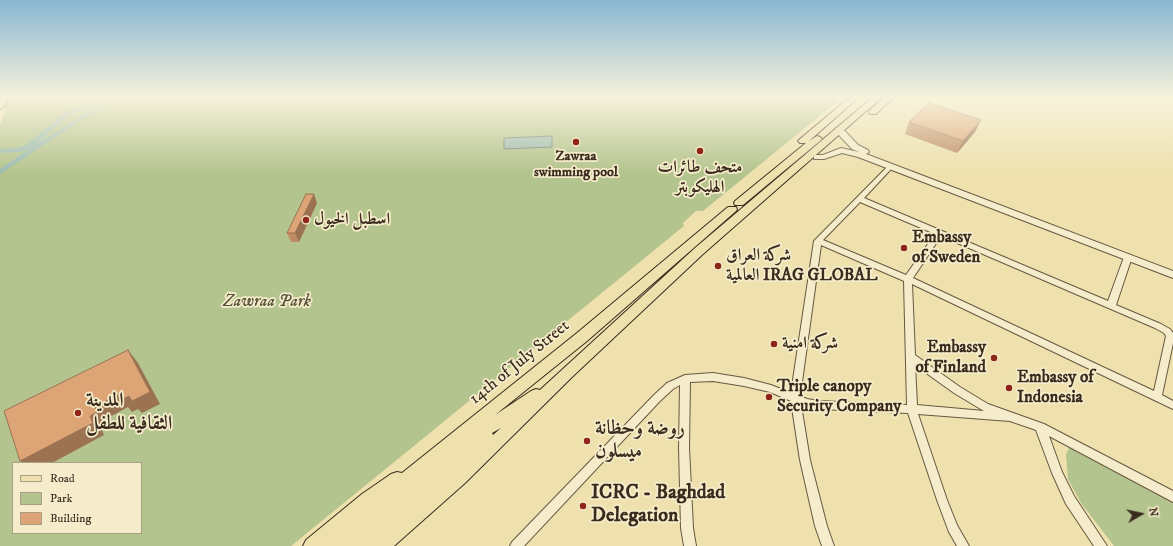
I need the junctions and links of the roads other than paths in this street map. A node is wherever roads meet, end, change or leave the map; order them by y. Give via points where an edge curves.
1 (833, 122) edge
2 (847, 122) edge
3 (848, 122) edge
4 (850, 122) edge
5 (843, 127) junction
6 (805, 154) junction
7 (891, 166) junction
8 (763, 189) junction
9 (860, 199) junction
10 (939, 234) junction
11 (818, 241) junction
12 (694, 248) junction
13 (1128, 257) junction
14 (1173, 270) edge
15 (1173, 275) edge
16 (908, 279) junction
17 (1111, 306) junction
18 (911, 357) junction
19 (567, 373) junction
20 (685, 379) junction
21 (1157, 398) junction
22 (795, 399) junction
23 (1173, 405) edge
24 (912, 409) junction
25 (1010, 417) junction
26 (1040, 427) junction
27 (425, 463) junction
28 (1173, 497) edge
29 (312, 546) edge
30 (331, 546) edge
31 (346, 546) edge
32 (364, 546) edge
33 (381, 546) edge
34 (516, 546) edge
35 (690, 546) edge
36 (828, 546) edge
37 (963, 546) edge
38 (1101, 546) edge

1 - 6 main road, 14th of July Street
2 - 5 main road
3 - 5 main road
4 - 5 main road, 14th of July Street
5 - 6 main road, 14th of July Street
5 - 14 street via 855,146 865,152
6 - 7 street via 824,157 845,150
6 - 8 main road, 14th of July Street
7 - 9 street
7 - 13 street
8 - 12 main road, 14th of July Street
8 - 12 main road, 14th of July Street via 736,206
9 - 10 street
9 - 11 street
10 - 16 street
10 - 17 street
11 - 16 street
11 - 22 street
12 - 19 main road, 14th of July Street
12 - 27 main road, 14th of July Street
13 - 15 street
13 - 17 street
16 - 18 street
16 - 21 street
17 - 21 street via 1158,326 1170,336
18 - 24 street
18 - 25 street via 985,407
19 - 31 main road, 14th of July Street via 487,429
19 - 32 main road via 486,439
19 - 33 main road, 14th of July Street via 459,478
20 - 22 street via 713,377 744,382
20 - 34 street via 670,386 657,398
20 - 35 street via 684,448
21 - 23 street
22 - 24 street via 819,405
22 - 36 street via 805,460
24 - 25 street
24 - 37 street via 942,500
25 - 26 street
26 - 28 street
26 - 38 street via 1070,500
27 - 29 main road via 368,499
27 - 30 main road, 14th of July Street

